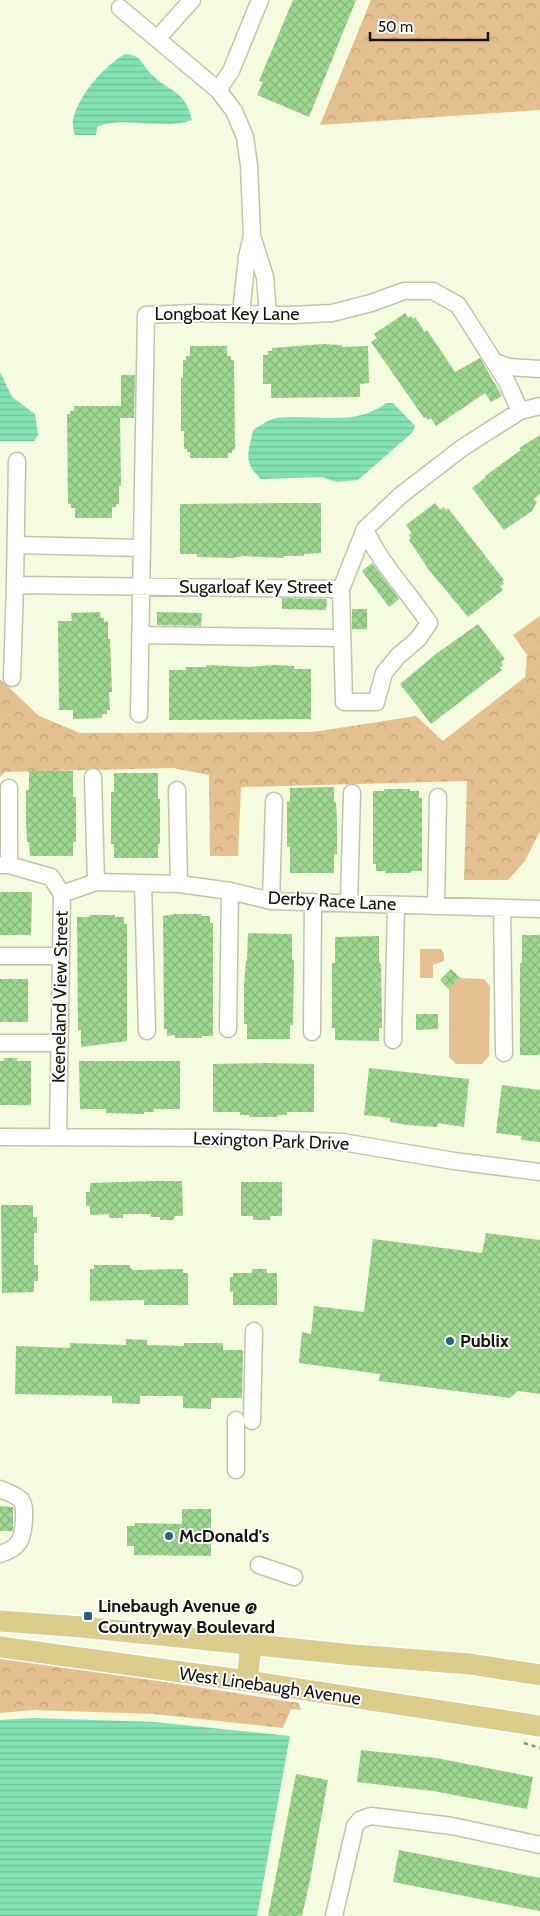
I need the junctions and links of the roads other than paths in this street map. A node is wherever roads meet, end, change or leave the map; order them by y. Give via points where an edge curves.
1 (192, 0) edge
2 (260, 0) edge
3 (120, 8) dead end
4 (157, 38) junction
5 (218, 90) junction
6 (252, 236) junction
7 (241, 313) junction
8 (268, 314) junction
9 (495, 362) junction
10 (540, 368) edge
11 (540, 406) edge
12 (520, 410) junction
13 (17, 461) dead end
14 (366, 529) junction
15 (16, 545) junction
16 (142, 548) junction
17 (15, 585) junction
18 (141, 587) junction
19 (341, 588) junction
20 (140, 635) junction
21 (341, 638) junction
22 (12, 678) dead end
23 (139, 714) dead end
24 (93, 777) dead end
25 (9, 788) dead end
26 (177, 790) dead end
27 (352, 793) dead end
28 (438, 797) dead end
29 (274, 801) dead end
30 (4, 865) edge
31 (96, 882) junction
32 (144, 884) junction
33 (179, 884) junction
34 (230, 891) junction
35 (62, 894) junction
36 (271, 901) junction
37 (313, 902) junction
38 (349, 903) junction
39 (396, 904) junction
40 (436, 906) junction
41 (502, 908) junction
42 (540, 909) edge
43 (0, 956) edge
44 (61, 956) junction
45 (228, 1029) dead end
46 (147, 1031) dead end
47 (312, 1032) dead end
48 (393, 1040) dead end
49 (60, 1043) junction
50 (0, 1044) edge
51 (504, 1053) dead end
52 (58, 1136) junction
53 (0, 1137) edge
54 (540, 1172) edge
55 (254, 1331) dead end
56 (236, 1470) dead end
57 (0, 1489) edge
58 (0, 1554) edge
59 (259, 1565) dead end
60 (294, 1577) dead end
61 (0, 1621) edge
62 (251, 1644) junction
63 (0, 1647) edge
64 (540, 1675) edge
65 (247, 1682) junction
66 (540, 1726) edge
67 (540, 1845) edge
68 (334, 1916) edge

1 - 4 street
2 - 5 street via 231,71
3 - 4 street
4 - 5 street
5 - 6 street via 234,111 245,137
6 - 7 street
6 - 8 street via 265,277
7 - 8 street, Longboat Key Lane
7 - 16 street, Longboat Key Lane via 146,315
8 - 9 street, Longboat Key Lane via 332,313 404,291 433,291 458,305
9 - 10 street via 509,367
9 - 12 street, Longboat Key Lane
11 - 12 street, Sugarloaf Key Street
12 - 14 street, Sugarloaf Key Street via 462,448 401,495
13 - 15 street
14 - 19 street, Sugarloaf Key Street
14 - 21 street via 373,546 429,623 418,639 384,673 376,702 344,702
15 - 16 street
15 - 17 street
16 - 18 street, Longboat Key Lane
17 - 18 street, Sugarloaf Key Street
17 - 22 street
18 - 19 street, Sugarloaf Key Street
18 - 20 street, Longboat Key Lane
19 - 21 street
20 - 21 street
20 - 23 street, Longboat Key Lane
24 - 31 street
25 - 30 street
26 - 33 street
27 - 38 street
28 - 40 street
29 - 36 street
30 - 35 street via 51,877
31 - 32 street, Derby Race Lane
31 - 35 street, Keeneland View Street
32 - 33 street, Derby Race Lane
32 - 46 street
33 - 34 street, Derby Race Lane
34 - 36 street, Derby Race Lane
34 - 45 street
35 - 44 street, Keeneland View Street
36 - 37 street, Derby Race Lane
37 - 38 street, Derby Race Lane
37 - 47 street
38 - 39 street, Derby Race Lane
39 - 40 street, Derby Race Lane
39 - 48 street
40 - 41 street, Derby Race Lane
41 - 42 street, Derby Race Lane
41 - 51 street
43 - 44 street
44 - 49 street, Keeneland View Street
49 - 50 street
49 - 52 street, Keeneland View Street
52 - 53 street, Lexington Park Drive
52 - 54 street, Lexington Park Drive via 342,1142
55 - 56 street
57 - 58 street via 20,1498 24,1507 24,1529 21,1540 10,1551
59 - 60 street
61 - 62 main road, West Linebaugh Avenue
62 - 64 main road, West Linebaugh Avenue via 470,1664
62 - 65 main road
63 - 65 main road, West Linebaugh Avenue
65 - 66 main road, West Linebaugh Avenue
67 - 68 street via 452,1826 371,1816 355,1826

